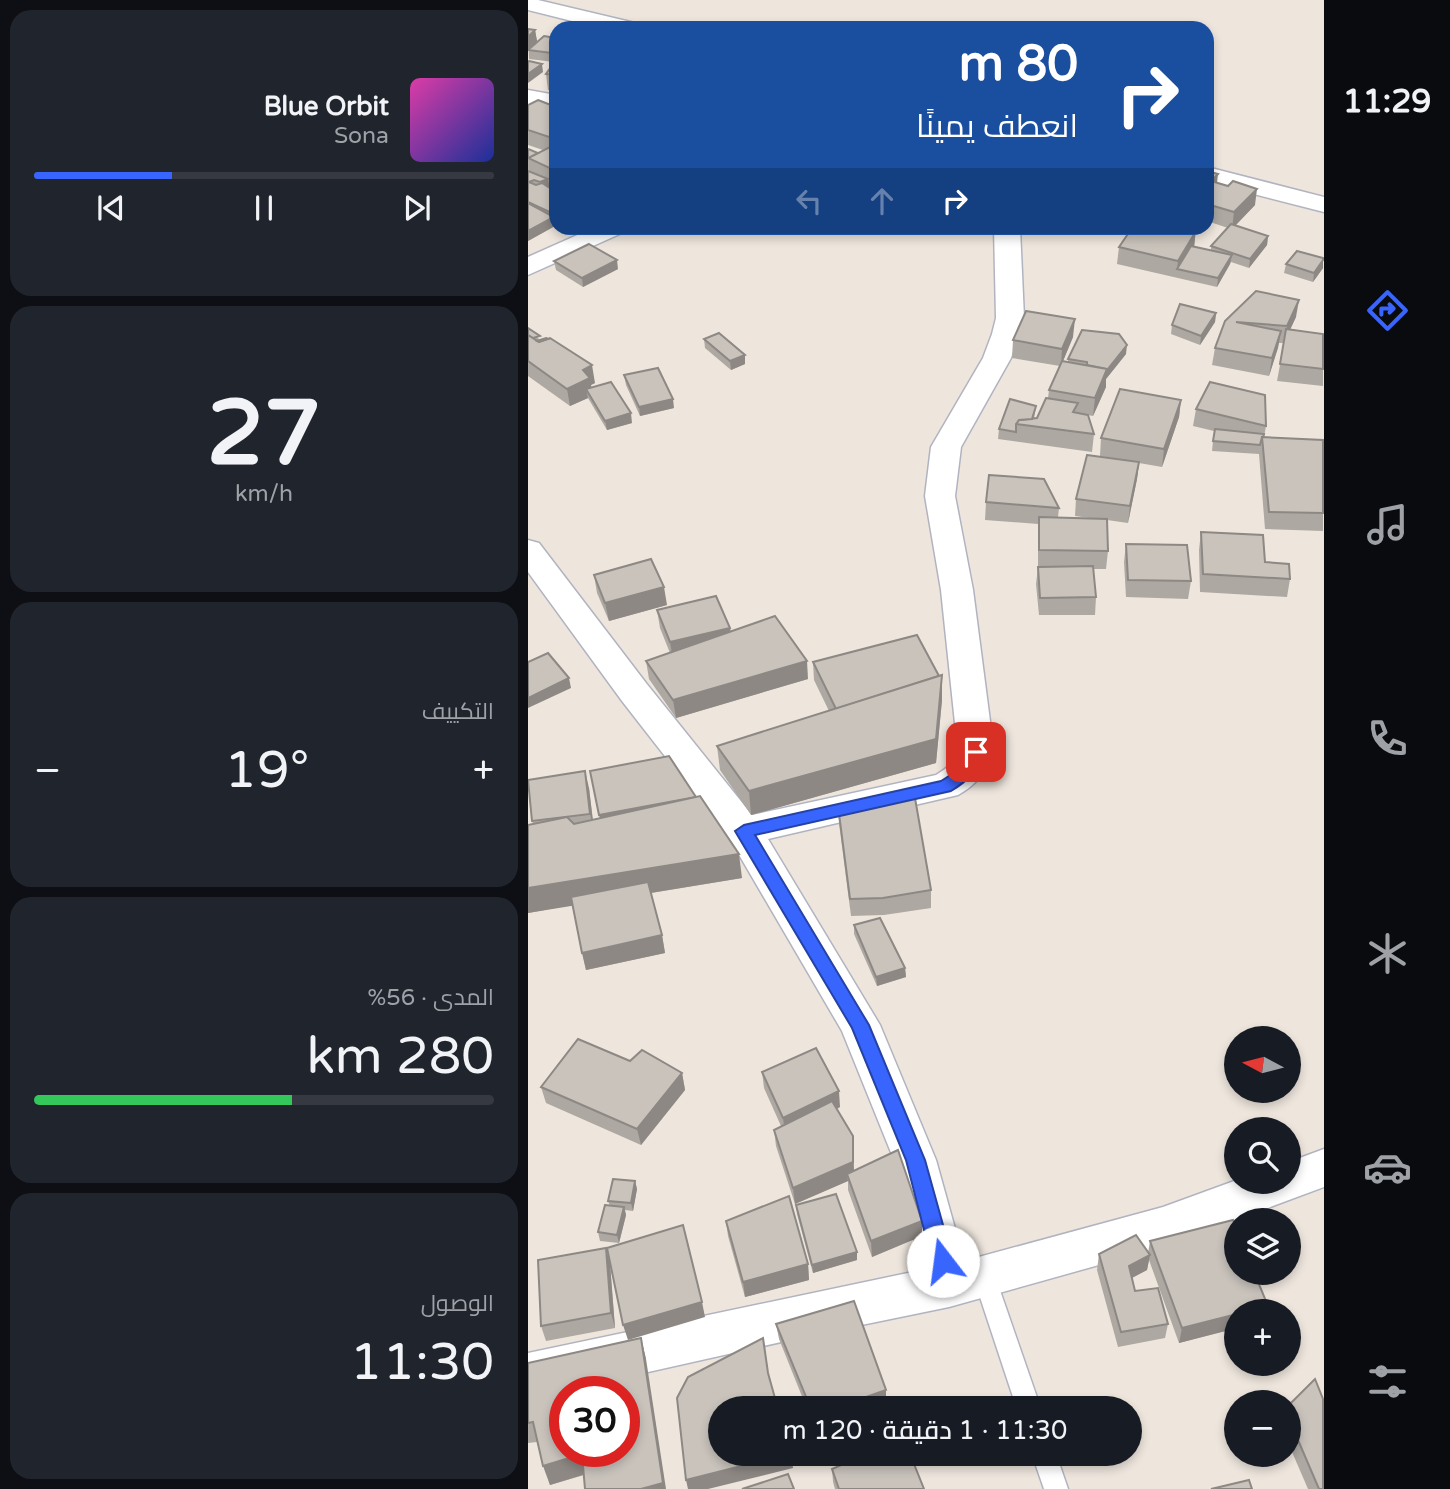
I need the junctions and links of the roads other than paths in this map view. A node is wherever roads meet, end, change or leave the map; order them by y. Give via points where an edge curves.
1 (528, 4) edge
2 (598, 21) edge
3 (528, 97) edge
4 (549, 101) edge
5 (1214, 176) edge
6 (1324, 205) edge
7 (598, 235) edge
8 (1007, 235) edge
9 (528, 267) edge
10 (528, 550) edge
11 (744, 831) junction
12 (1324, 1168) edge
13 (1301, 1176) edge
14 (1253, 1194) edge
15 (966, 1281) junction
16 (528, 1376) edge
17 (1022, 1396) edge
18 (1048, 1466) edge
19 (1056, 1489) edge

1 - 2 street
3 - 4 street
5 - 6 street
7 - 9 street
8 - 11 street via 1010,318 1006,334 998,358 946,447 940,496 957,590 976,752 971,767 945,786
10 - 11 street
11 - 15 street via 860,1025
12 - 13 street
14 - 15 street via 1163,1227
15 - 16 street
15 - 17 lane
18 - 19 lane

